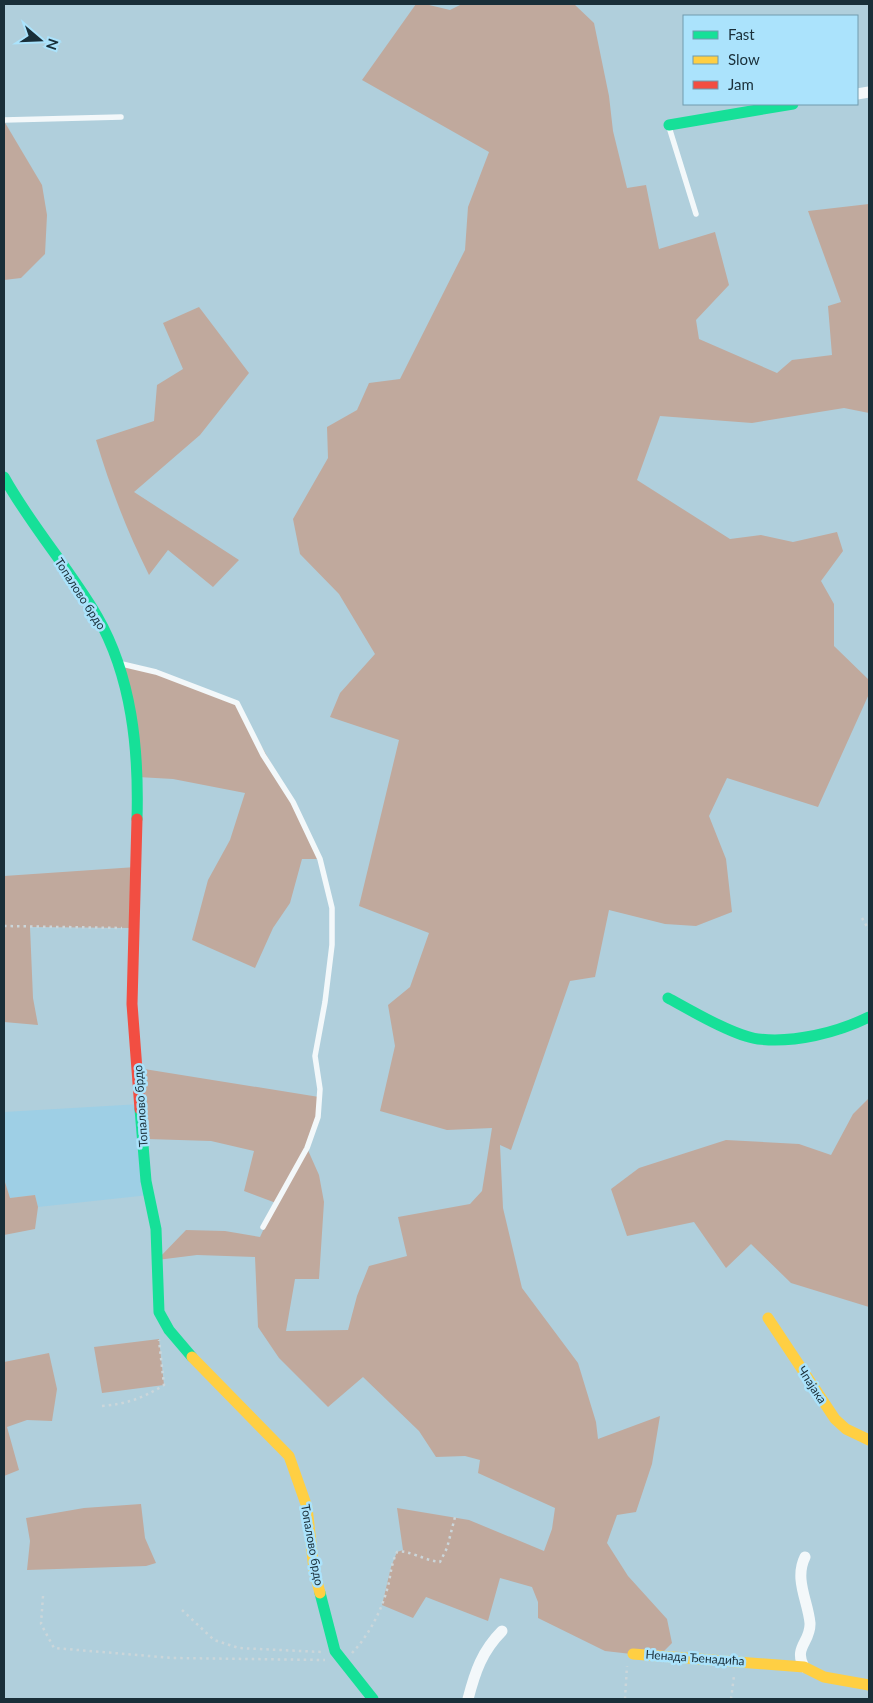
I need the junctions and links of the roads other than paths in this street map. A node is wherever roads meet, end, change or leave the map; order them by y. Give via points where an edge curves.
1 (787, 105) edge
2 (121, 117) dead end
3 (4, 120) edge
4 (669, 125) joint
5 (696, 214) dead end
6 (4, 477) edge
7 (120, 664) junction
8 (668, 998) dead end
9 (869, 1017) edge
10 (263, 1227) dead end
11 (768, 1318) dead end
12 (869, 1440) edge
13 (804, 1557) dead end
14 (502, 1631) dead end
15 (633, 1654) road end
16 (804, 1667) junction
17 (869, 1685) edge
18 (373, 1699) edge
19 (468, 1699) edge

1 - 4 street
2 - 3 lane
4 - 5 lane
6 - 7 street, Топалово брдо via 97,616
7 - 10 lane via 156,672 237,703 263,755 293,802 320,859 332,908 332,945 326,1002 315,1056 320,1089 318,1117 307,1148
7 - 18 street, Топалово брдо via 138,777 132,1004 146,1181 156,1229 159,1312 168,1330 241,1409 290,1456 307,1507 314,1570 335,1651
8 - 9 street via 710,1021 757,1039 806,1038
11 - 12 street, Чпајака via 835,1419 846,1429
13 - 16 street via 801,1583 810,1629 800,1651 799,1659
14 - 19 street via 481,1657
15 - 16 street, Ненада Ђенадића
16 - 17 street, Ненада Ђенадића via 824,1677

